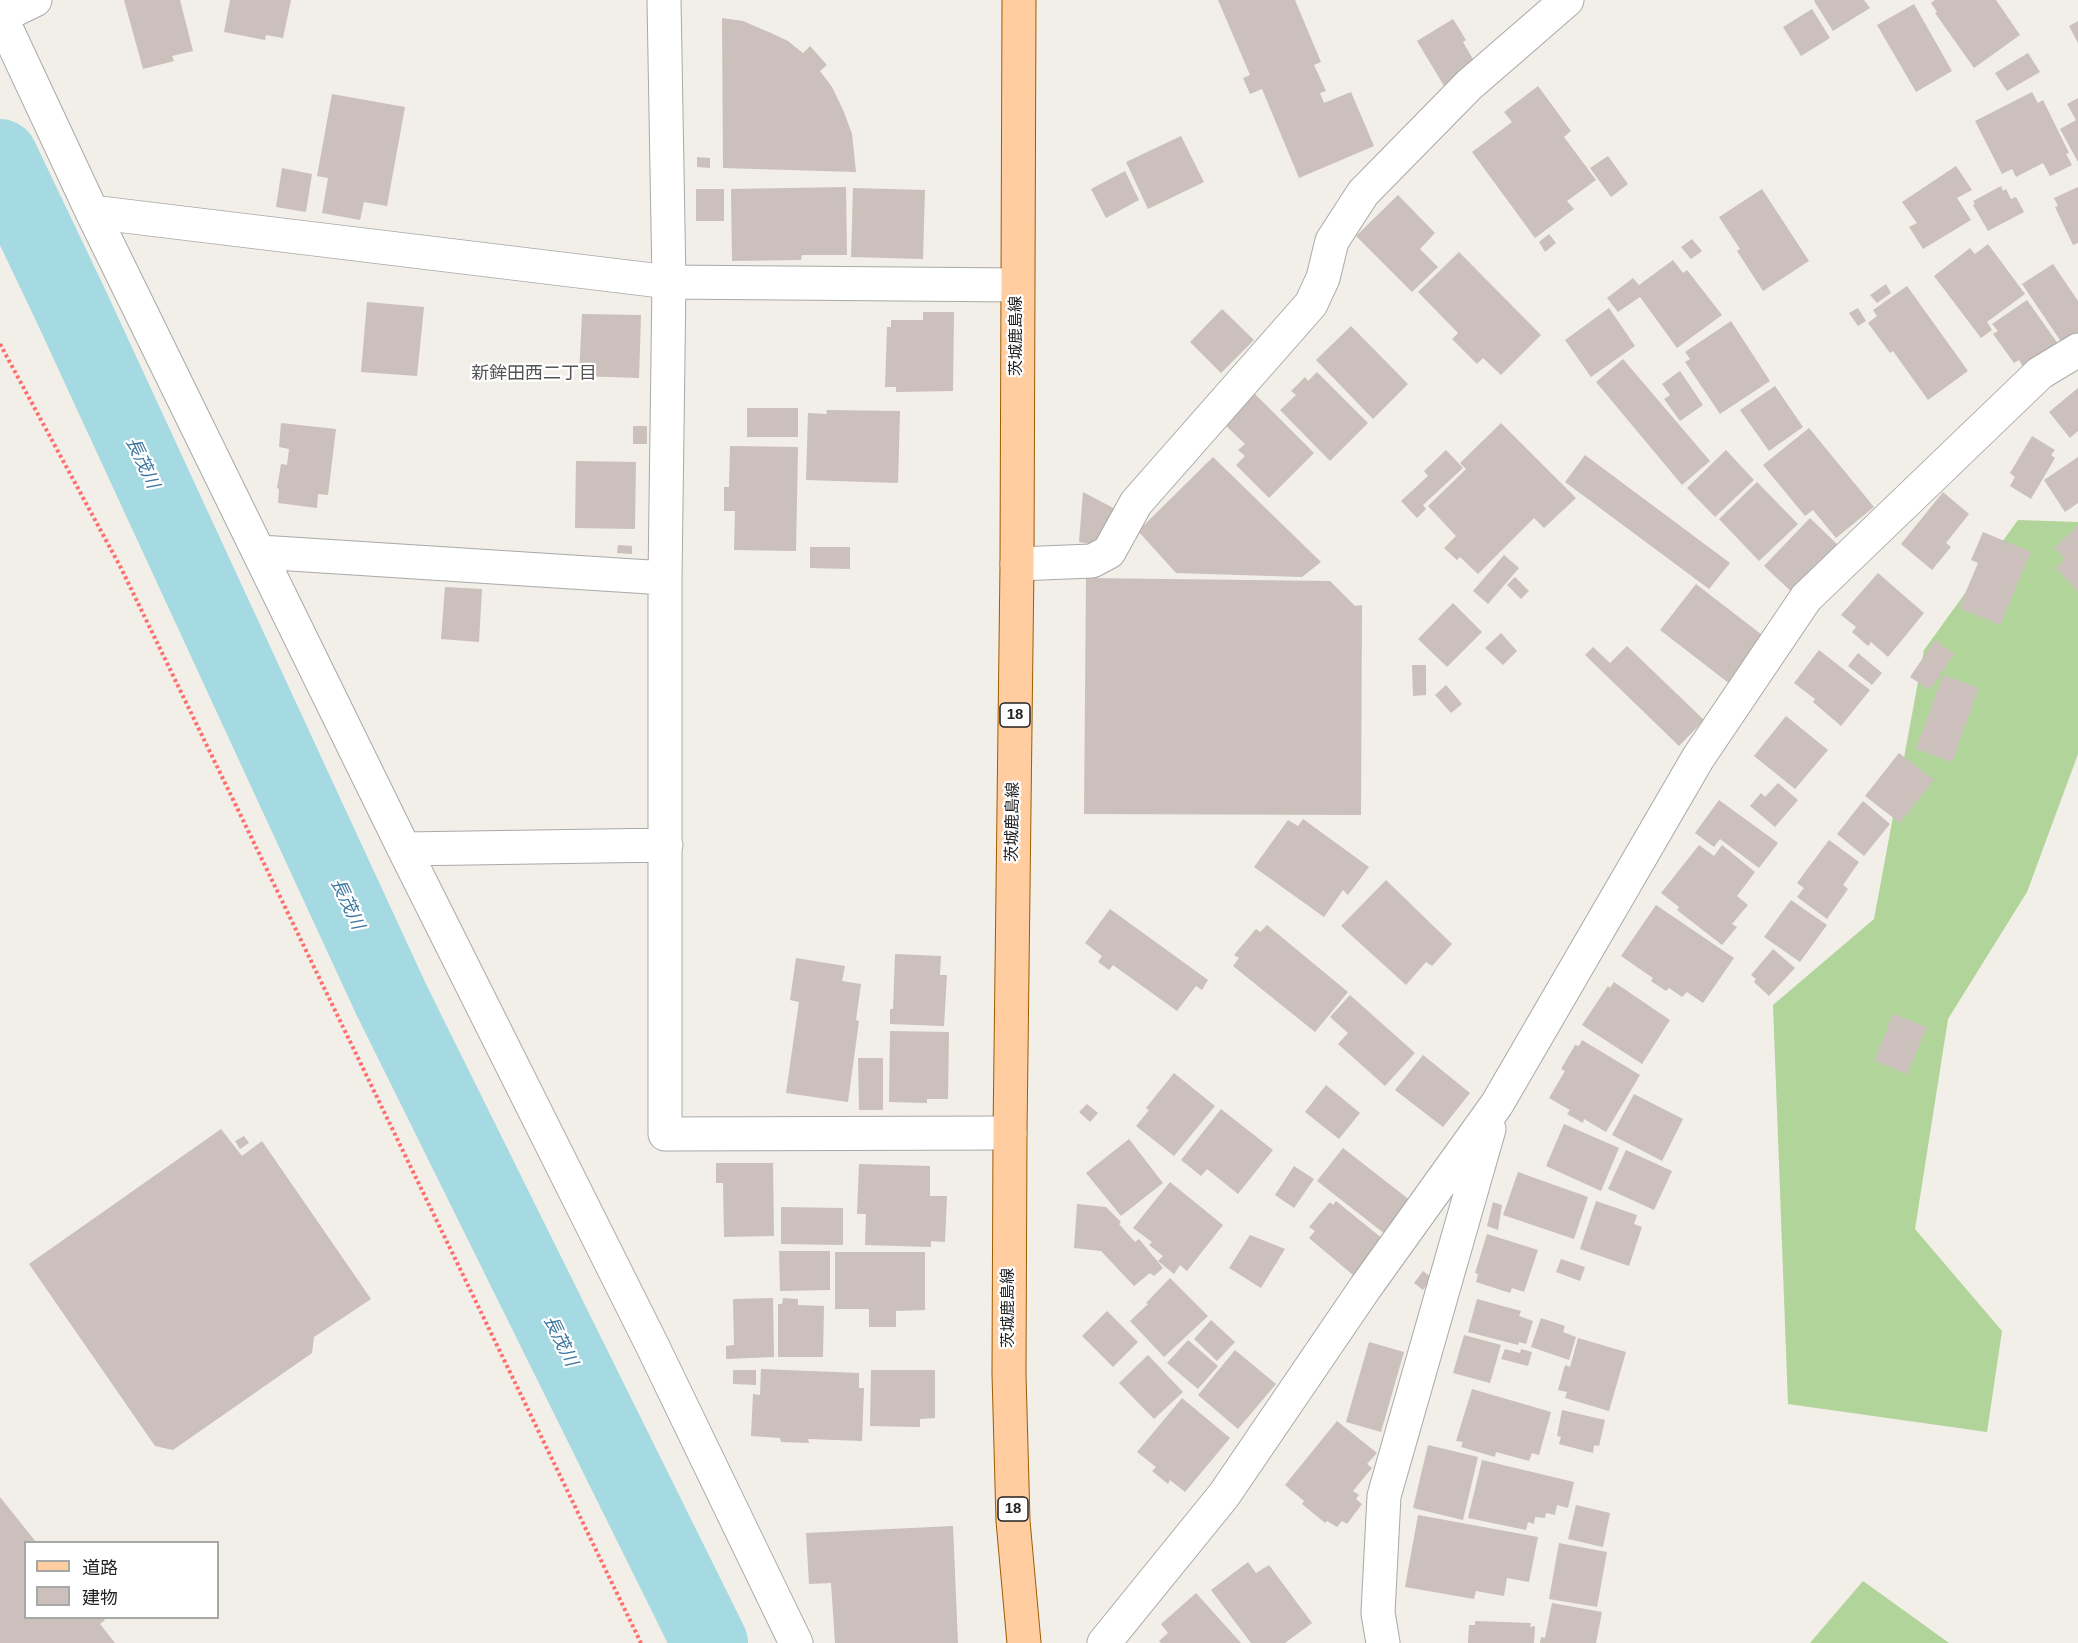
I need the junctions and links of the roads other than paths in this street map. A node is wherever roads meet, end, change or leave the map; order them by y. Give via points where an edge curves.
1 (35, 0) edge
2 (664, 0) edge
3 (1019, 0) edge
4 (1567, 0) edge
5 (0, 16) edge
6 (92, 212) junction
7 (669, 282) junction
8 (1017, 285) junction
9 (2078, 350) edge
10 (260, 552) junction
11 (1017, 564) junction
12 (665, 578) junction
13 (666, 845) junction
14 (404, 849) junction
15 (1497, 1104) junction
16 (1010, 1133) junction
17 (796, 1643) edge
18 (1024, 1643) edge
19 (1104, 1643) edge
20 (1383, 1643) edge

1 - 5 street
2 - 7 street
3 - 8 main road, 茨城鹿島線 / 18
4 - 11 street via 1469,85 1363,193 1332,241 1323,278 1311,304 1136,503 1109,552 1092,561
5 - 6 street
6 - 7 street
6 - 10 street
7 - 8 street
7 - 12 street
8 - 11 main road, 茨城鹿島線 / 18
9 - 15 street via 2040,373 1806,598 1698,758
10 - 12 street
10 - 14 street
11 - 16 main road, 茨城鹿島線 / 18
12 - 13 street
13 - 14 street
13 - 16 street via 665,1134
14 - 17 street
15 - 19 street via 1224,1495
15 - 20 street via 1384,1496 1378,1613
16 - 18 main road, 茨城鹿島線 / 18 via 1013,1521

